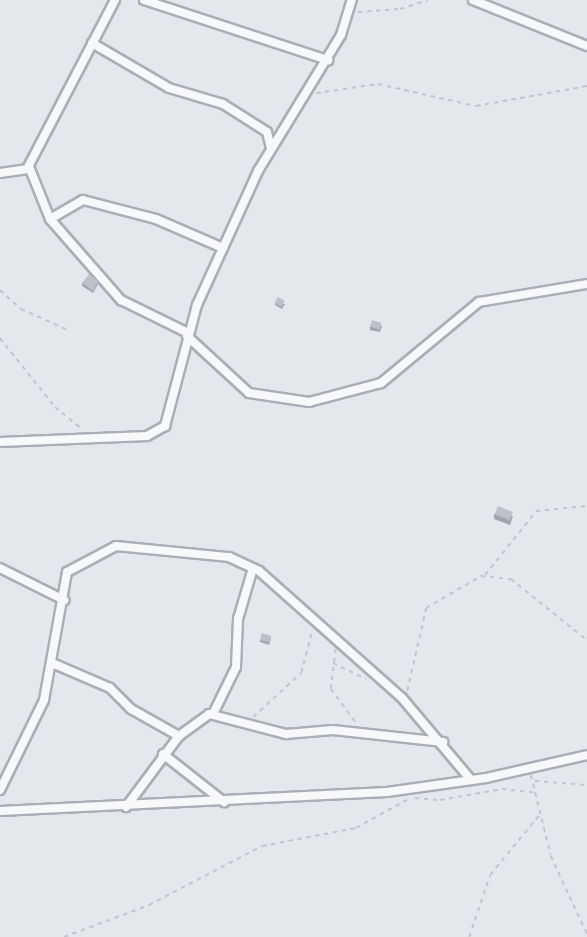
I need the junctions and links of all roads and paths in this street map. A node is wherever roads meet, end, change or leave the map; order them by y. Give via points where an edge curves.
1 (115, 0) edge
2 (144, 0) edge
3 (352, 0) edge
4 (428, 0) edge
5 (473, 0) edge
6 (348, 12) junction
7 (92, 43) junction
8 (587, 46) edge
9 (328, 60) junction
10 (587, 86) edge
11 (309, 94) junction
12 (271, 148) junction
13 (27, 169) junction
14 (0, 173) edge
15 (50, 219) junction
16 (223, 248) junction
17 (587, 284) edge
18 (0, 290) edge
19 (68, 330) dead end
20 (187, 334) junction
21 (0, 338) edge
22 (95, 436) junction
23 (0, 442) edge
24 (587, 506) edge
25 (0, 568) edge
26 (253, 568) junction
27 (484, 576) junction
28 (64, 600) junction
29 (318, 623) junction
30 (339, 640) junction
31 (587, 640) edge
32 (332, 662) junction
33 (52, 663) junction
34 (370, 681) dead end
35 (404, 700) junction
36 (213, 714) junction
37 (247, 722) junction
38 (371, 735) junction
39 (179, 736) junction
40 (443, 742) junction
41 (163, 754) junction
42 (587, 754) edge
43 (526, 770) junction
44 (471, 780) junction
45 (534, 781) junction
46 (587, 785) edge
47 (0, 790) edge
48 (538, 793) junction
49 (224, 802) junction
50 (126, 807) junction
51 (0, 811) edge
52 (541, 813) junction
53 (587, 934) edge
54 (64, 937) edge
55 (469, 937) edge

1 - 7 street
2 - 9 street
3 - 6 street
4 - 6 path via 400,9
5 - 8 street
6 - 9 street
7 - 12 street via 169,88 223,104 267,132
7 - 13 street
9 - 11 street
10 - 11 path via 476,106 378,84
11 - 12 street
12 - 16 street
13 - 14 street
13 - 15 street via 36,176 37,196
15 - 16 street via 83,200 156,219
15 - 20 street via 130,309
16 - 20 street
17 - 20 street via 480,302 381,383 309,402 249,393
18 - 19 path via 21,309
20 - 22 street via 165,426 147,436
21 - 22 path via 55,407
22 - 23 street
24 - 27 path via 536,511
25 - 28 street
26 - 28 street via 229,557 107,547 70,568
26 - 29 street
26 - 36 street via 238,619 236,667
27 - 31 path via 511,579
27 - 35 path via 426,608
28 - 33 street
29 - 30 street
29 - 37 path via 301,673
30 - 32 path
30 - 35 street
32 - 34 path
32 - 38 path via 335,699
33 - 39 street via 119,693 131,709
33 - 47 street via 39,714 9,763
35 - 40 street
36 - 37 street
36 - 39 street
37 - 38 street via 286,734 333,730
38 - 40 street
39 - 41 street
40 - 44 street
41 - 49 street
41 - 50 street
42 - 43 street
43 - 44 street
43 - 45 path
44 - 49 street via 377,793
45 - 46 path
45 - 48 path
48 - 52 path
48 - 54 path via 502,789 440,800 411,798 356,828 262,846 149,905
49 - 50 street
50 - 51 street
52 - 53 path via 551,856
52 - 55 path via 490,876

